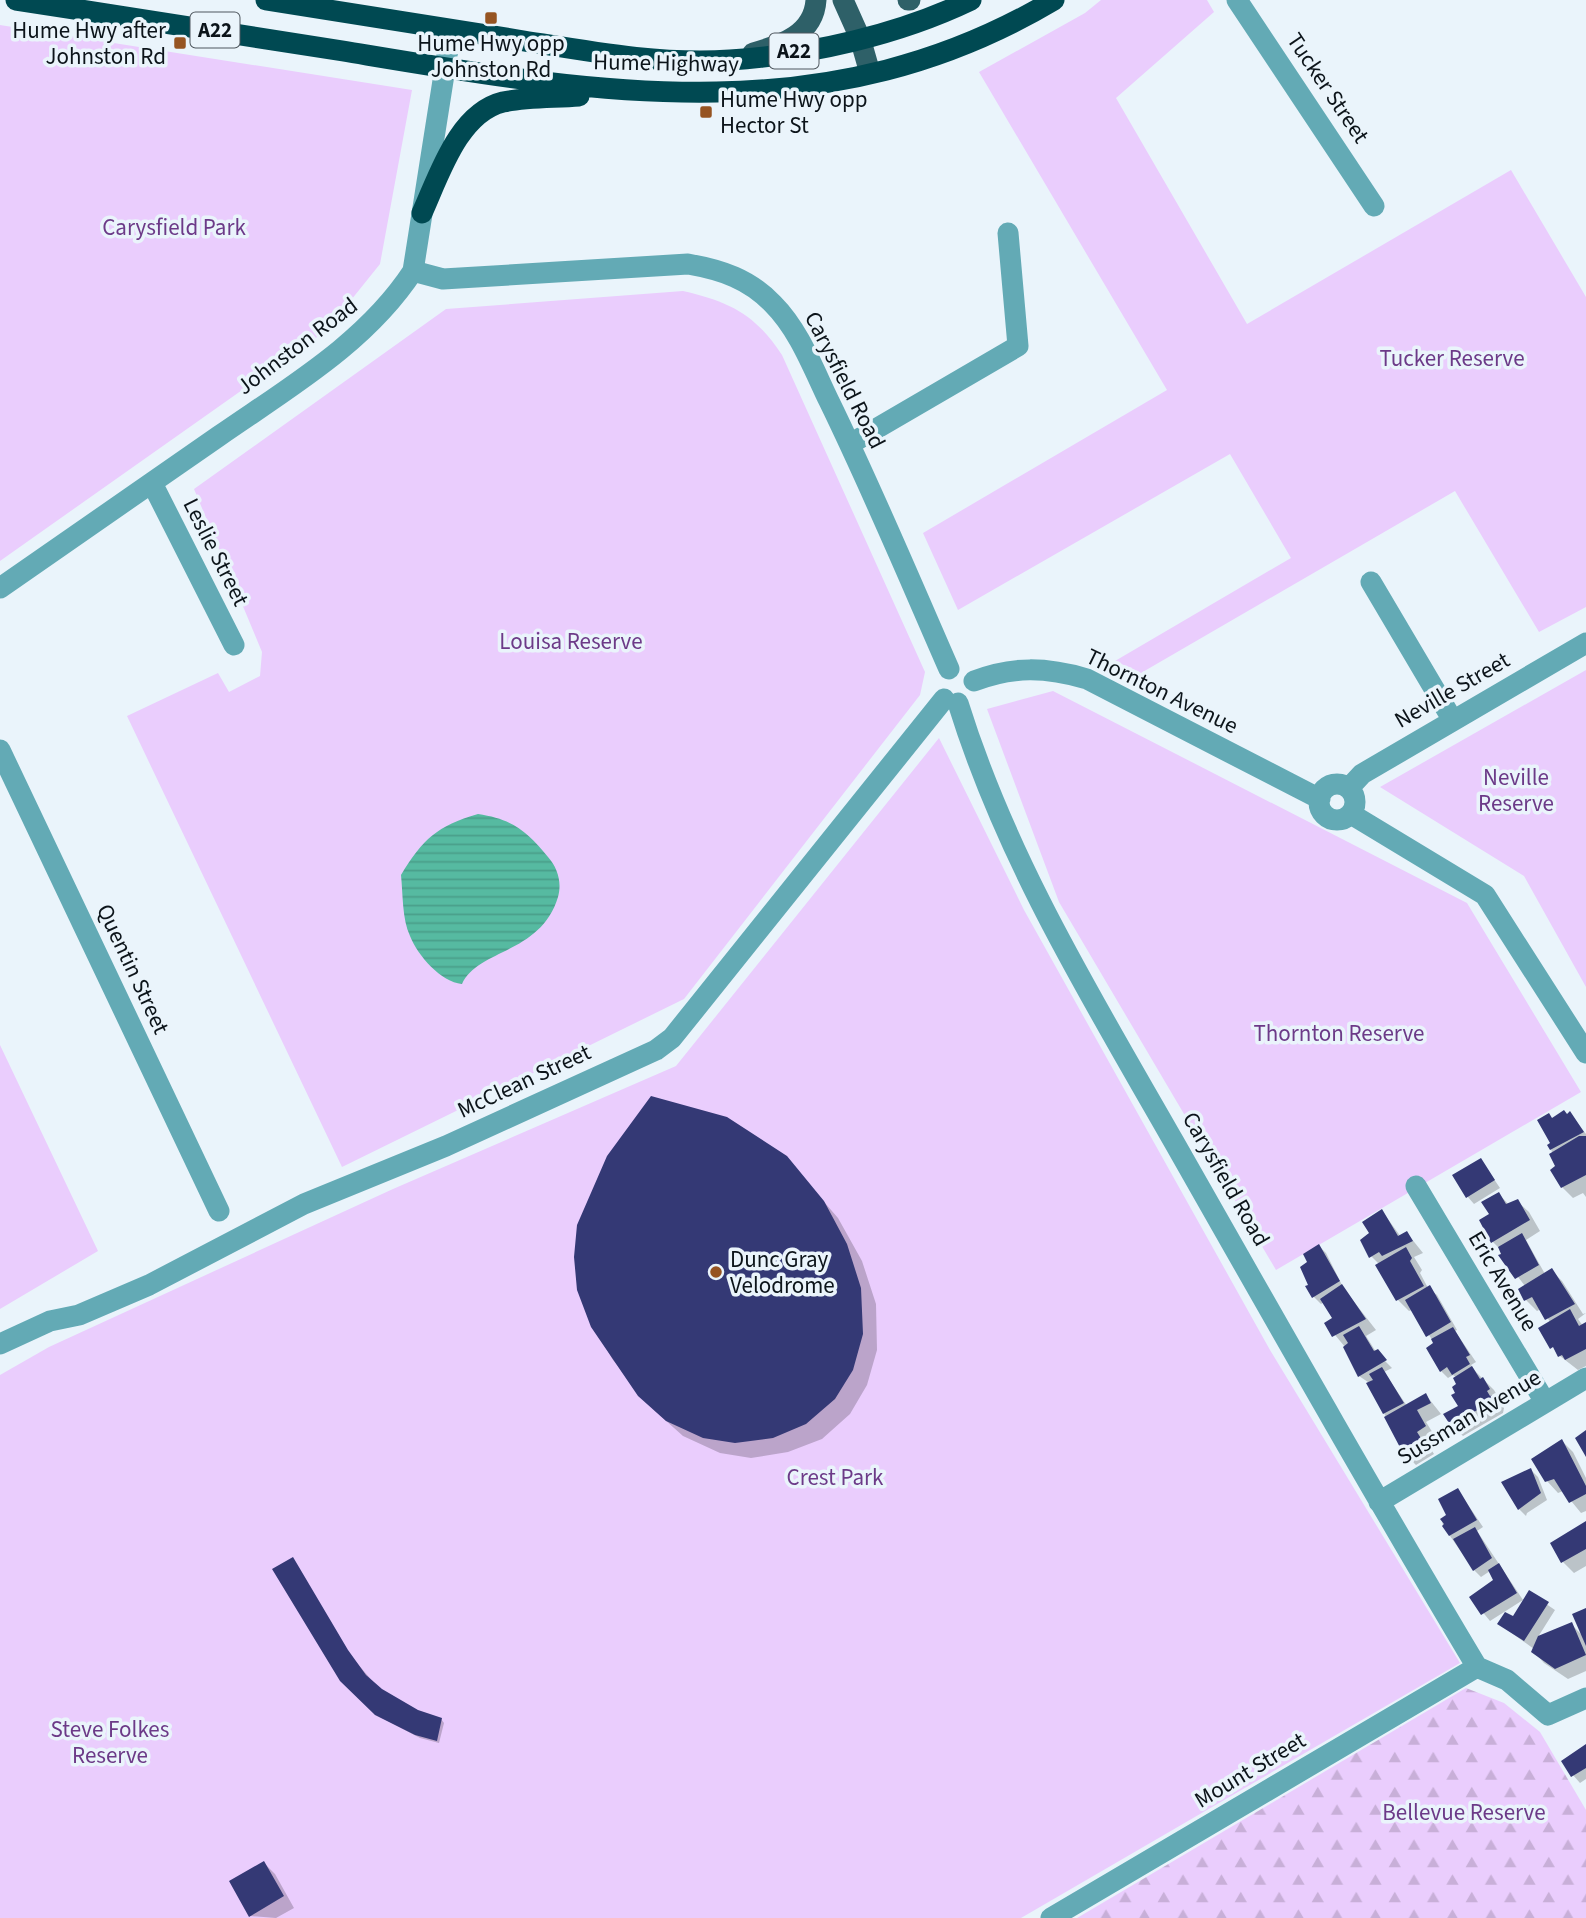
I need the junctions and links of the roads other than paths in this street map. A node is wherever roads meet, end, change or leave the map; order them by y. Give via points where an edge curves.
1 (16, 0) edge
2 (266, 0) edge
3 (816, 0) edge
4 (843, 0) edge
5 (971, 0) edge
6 (1054, 0) edge
7 (1237, 0) edge
8 (451, 30) junction
9 (860, 38) junction
10 (728, 61) junction
11 (445, 68) junction
12 (870, 73) junction
13 (623, 92) junction
14 (1374, 206) dead end
15 (422, 213) junction
16 (1008, 233) dead end
17 (413, 271) junction
18 (850, 444) junction
19 (152, 483) junction
20 (1371, 582) dead end
21 (0, 588) edge
22 (1586, 643) edge
23 (234, 645) dead end
24 (949, 669) junction
25 (974, 681) junction
26 (951, 701) junction
27 (1452, 719) junction
28 (0, 750) edge
29 (1349, 788) junction
30 (1320, 799) junction
31 (1351, 814) junction
32 (1586, 1053) edge
33 (1416, 1186) dead end
34 (219, 1211) dead end
35 (0, 1345) edge
36 (1586, 1378) edge
37 (1545, 1402) junction
38 (1379, 1502) junction
39 (1476, 1667) junction
40 (1586, 1698) edge
41 (1051, 1918) edge

1 - 11 highway, Hume Highway / A22
2 - 8 highway, Hume Highway / A22
3 - 10 main road via 813,17 799,33
4 - 9 main road
5 - 9 highway, Hume Highway / A22
6 - 12 highway, Hume Highway / A22 via 995,32
7 - 14 street, Tucker Street
8 - 10 highway, Hume Highway / A22 via 619,55
8 - 11 street, Johnston Road
9 - 10 highway, Hume Highway / A22
9 - 12 main road
11 - 13 highway, Hume Highway / A22
11 - 15 street, Johnston Road
12 - 13 highway, Hume Highway / A22 via 798,88
13 - 15 highway via 503,102 492,107 466,129
15 - 17 street, Johnston Road
16 - 18 street via 1018,346
17 - 18 street, Carysfield Road via 443,279 657,264 722,270 744,280 782,313
17 - 19 street, Johnston Road via 379,316 356,337
18 - 24 street, Carysfield Road
19 - 21 street, Johnston Road
19 - 23 street, Leslie Street
20 - 27 street
22 - 27 street, Neville Street
24 - 25 street via 961,668
24 - 26 street via 938,683
25 - 26 street via 971,696
25 - 30 street, Thornton Avenue via 1024,668 1087,679
26 - 35 street, McClean Street via 672,1038 656,1050 446,1146 304,1204 149,1285 79,1315 50,1321
26 - 38 street, Carysfield Road via 1044,912
27 - 29 street, Neville Street via 1362,774
28 - 34 street, Quentin Street
29 - 30 street via 1332,785
29 - 31 street via 1355,800
30 - 31 street, Thornton Avenue via 1330,818 1342,820
31 - 32 street, Thornton Avenue via 1485,895
33 - 37 street, Eric Avenue
36 - 37 street, Sussman Avenue
37 - 38 street, Sussman Avenue
38 - 39 street, Carysfield Road
39 - 40 street via 1507,1680 1548,1715
39 - 41 street, Mount Street

